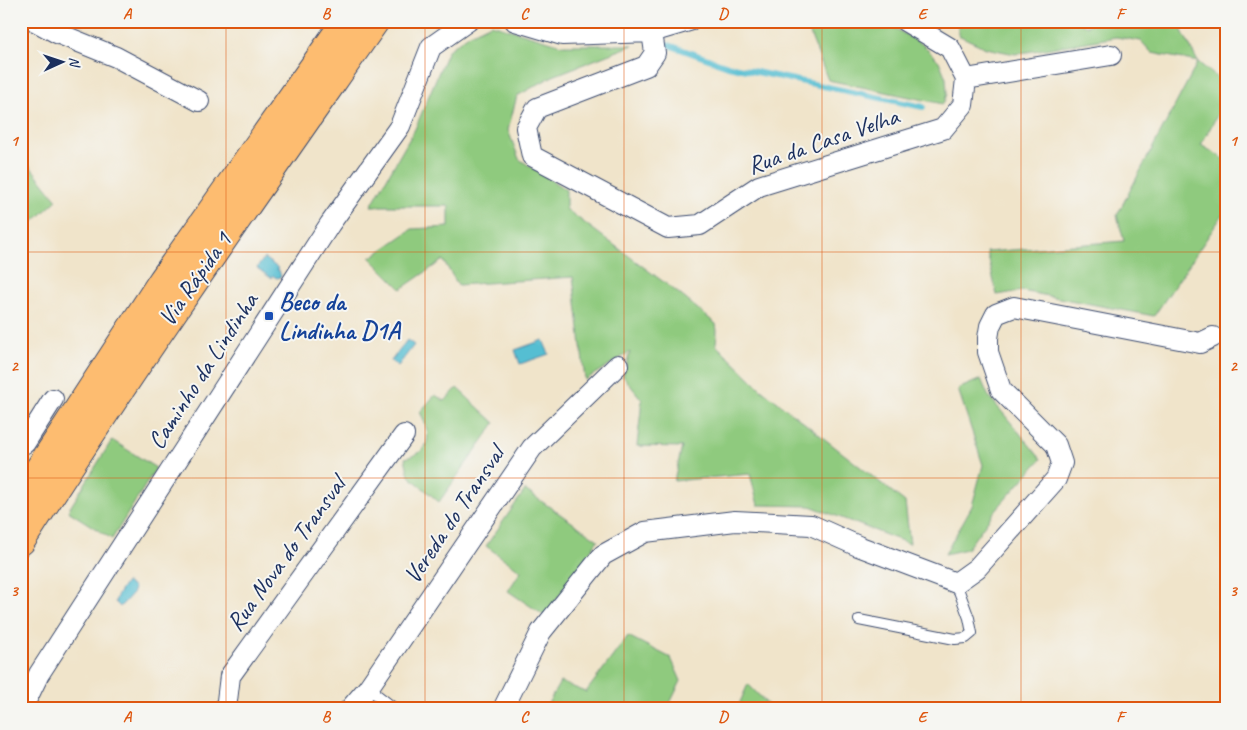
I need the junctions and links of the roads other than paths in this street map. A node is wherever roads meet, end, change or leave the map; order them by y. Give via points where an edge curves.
1 (35, 21) edge
2 (346, 21) edge
3 (375, 21) edge
4 (468, 21) edge
5 (515, 21) edge
6 (689, 21) edge
7 (905, 21) edge
8 (652, 32) junction
9 (1112, 55) dead end
10 (966, 79) junction
11 (200, 101) dead end
12 (1213, 337) dead end
13 (618, 365) dead end
14 (53, 399) dead end
15 (404, 435) dead end
16 (21, 445) edge
17 (21, 497) edge
18 (21, 541) edge
19 (956, 583) junction
20 (859, 620) dead end
21 (368, 688) junction
22 (22, 709) edge
23 (226, 709) edge
24 (350, 709) edge
25 (395, 709) edge
26 (503, 709) edge

1 - 11 street via 116,57
2 - 17 highway, Via Rápida 1 via 163,280
3 - 18 highway, Via Rápida 1 via 178,304
4 - 22 street, Caminho da Lindinha via 431,47 400,126 330,224 39,674
5 - 8 street via 562,36
6 - 8 street
7 - 10 street via 950,48
8 - 10 street, Rua da Casa Velha via 655,53 646,66 537,108 526,128 532,156 668,228 700,225 759,186 944,129 963,105
9 - 10 street
12 - 19 street via 1200,343 1014,307 996,314 990,326 988,352 1002,390 1056,445 1062,463 1056,479 978,568
13 - 21 street, Vereda do Transval via 532,448
14 - 16 street
15 - 23 street, Rua Nova do Transval via 230,676
19 - 20 lane via 970,618 972,633 966,638 955,639
19 - 26 street via 811,525 735,521 645,532 602,555 541,632
21 - 24 street, Vereda do Transval
21 - 25 lane

